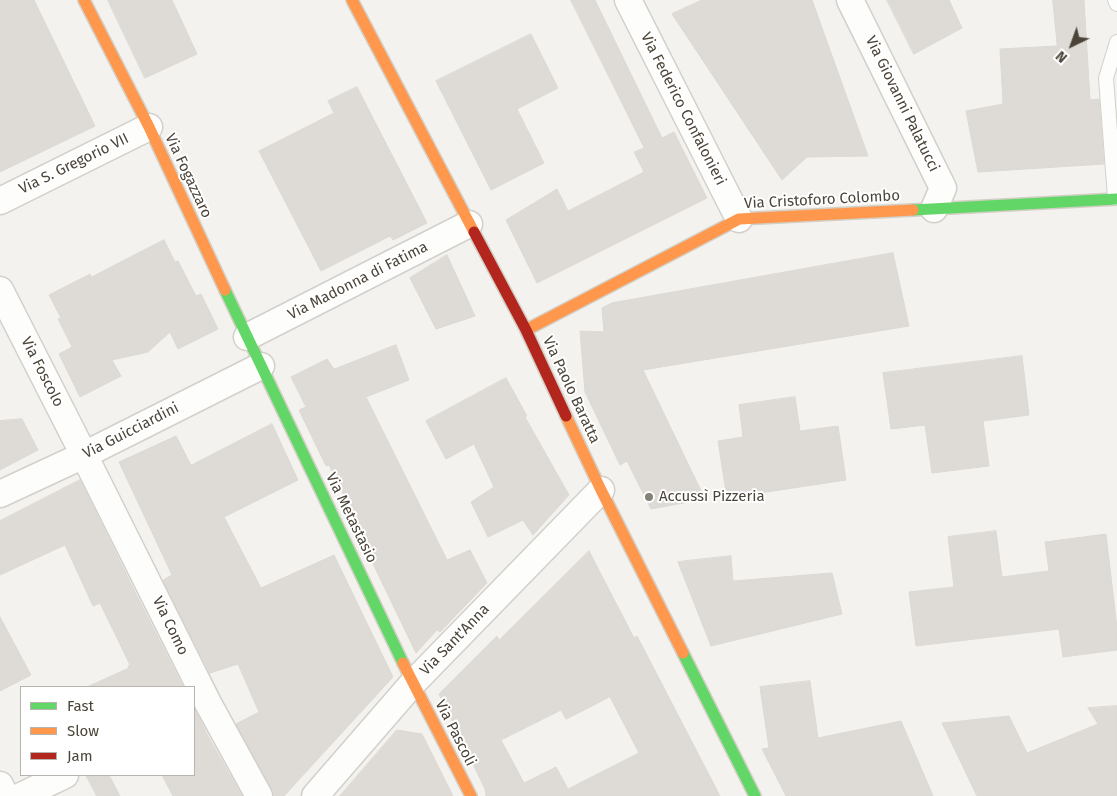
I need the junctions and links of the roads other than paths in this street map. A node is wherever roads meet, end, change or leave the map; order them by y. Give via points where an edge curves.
1 (84, 0) edge
2 (352, 0) edge
3 (628, 0) edge
4 (850, 0) edge
5 (1116, 0) edge
6 (1117, 4) edge
7 (1117, 42) edge
8 (149, 127) junction
9 (1116, 199) edge
10 (0, 202) edge
11 (934, 209) junction
12 (739, 219) junction
13 (469, 224) junction
14 (0, 290) edge
15 (526, 330) junction
16 (255, 333) junction
17 (261, 366) junction
18 (84, 454) junction
19 (601, 490) junction
20 (0, 494) edge
21 (414, 683) junction
22 (191, 686) edge
23 (195, 695) edge
24 (201, 708) edge
25 (62, 776) edge
26 (0, 786) edge
27 (5, 796) edge
28 (21, 796) edge
29 (259, 796) edge
30 (315, 796) edge
31 (471, 796) edge
32 (755, 796) edge

1 - 8 street, Via Fogazzaro
2 - 13 street, Via Paolo Baratta
3 - 12 street, Via Federico Confalonieri
4 - 11 street, Via Giovanni Palatucci via 943,188
5 - 6 lane
7 - 9 lane via 1106,78
8 - 10 street, Via S. Gregorio VII
8 - 16 street, Via Fogazzaro
9 - 11 street, Via Cristoforo Colombo
11 - 12 street, Via Cristoforo Colombo
12 - 15 street, Via Cristoforo Colombo
13 - 15 street, Via Paolo Baratta
13 - 16 street, Via Madonna di Fatima
14 - 18 street, Via Foscolo
15 - 19 street, Via Paolo Baratta
16 - 17 street, Via Fogazzaro
17 - 18 street, Via Guicciardini
17 - 21 street, Via Metastasio
18 - 20 street, Via Guicciardini
18 - 22 street, Via Como
19 - 21 street, Via Sant'Anna
19 - 32 street, Via Paolo Baratta
21 - 30 street, Via Sant'Anna
21 - 31 street, Via Pascoli
23 - 24 street, Via Como
24 - 29 street, Via Como
25 - 28 street
26 - 27 street

